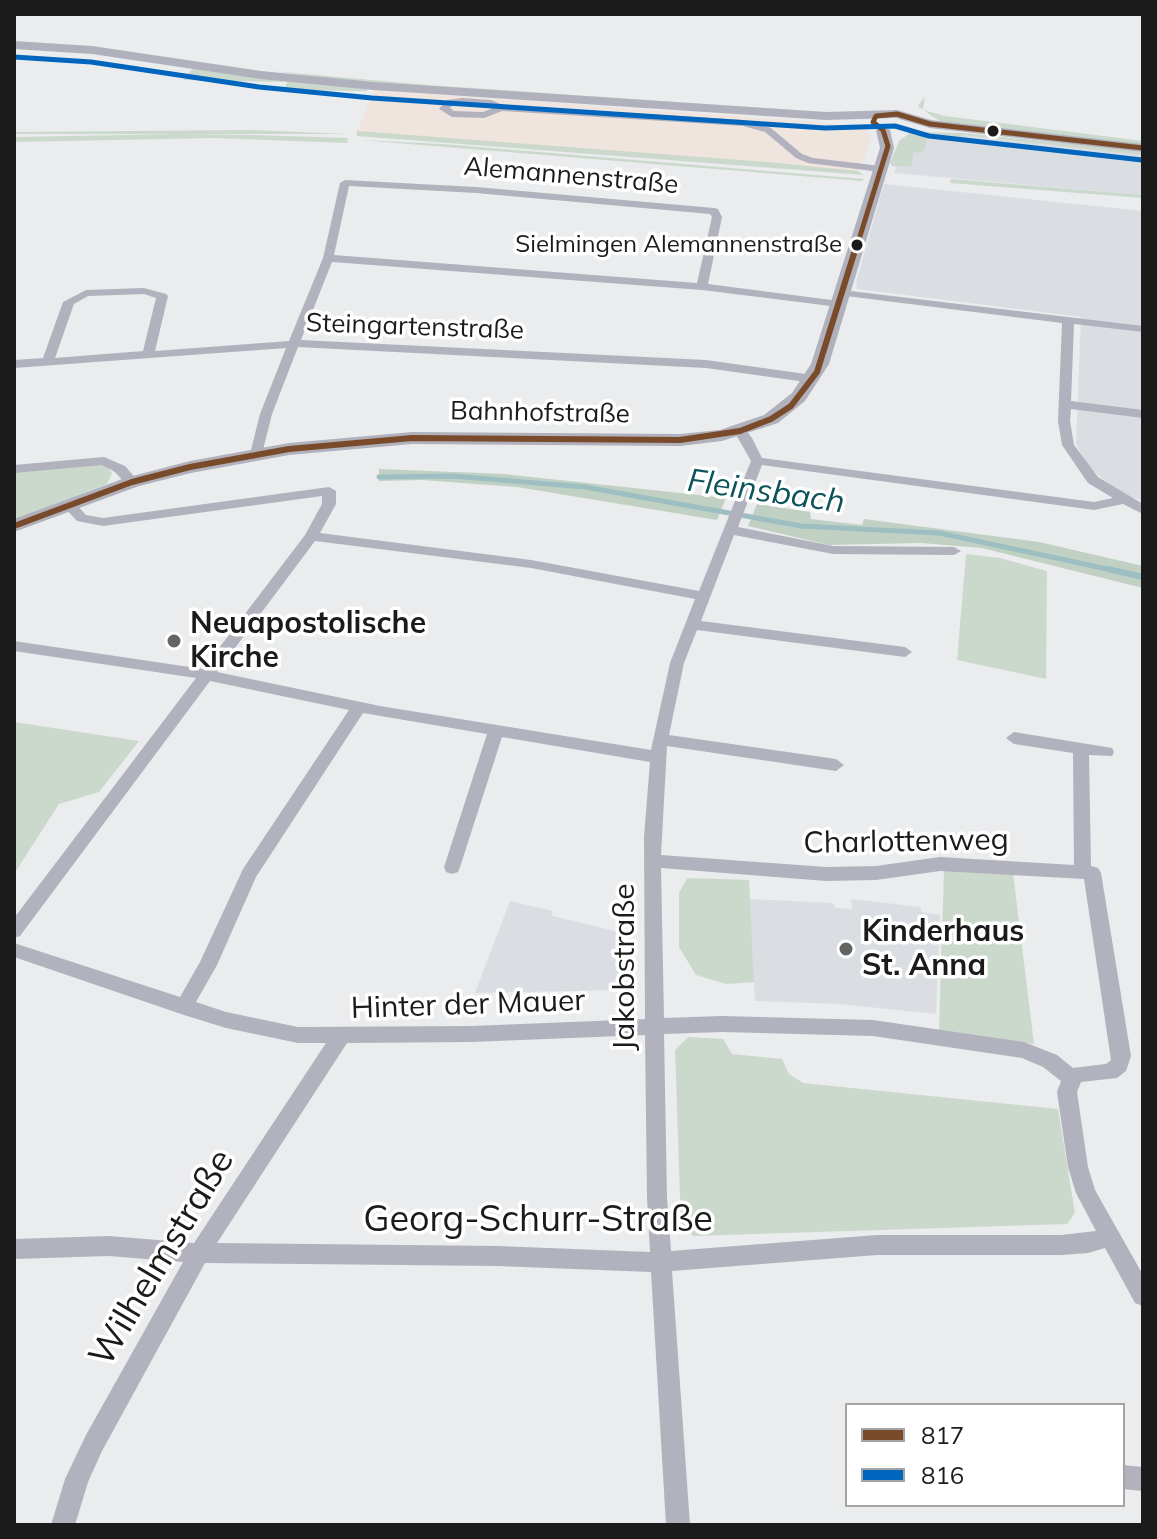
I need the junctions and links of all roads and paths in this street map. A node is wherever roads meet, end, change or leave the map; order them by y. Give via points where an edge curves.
1 (14, 45) edge
2 (501, 108) junction
3 (878, 123) junction
4 (910, 127) junction
5 (888, 146) junction
6 (1143, 148) edge
7 (881, 169) junction
8 (328, 258) junction
9 (702, 287) junction
10 (840, 298) junction
11 (1068, 320) junction
12 (1143, 329) edge
13 (295, 344) junction
14 (148, 354) junction
15 (48, 362) junction
16 (14, 364) edge
17 (813, 379) junction
18 (1064, 404) junction
19 (1143, 414) edge
20 (740, 431) junction
21 (256, 454) junction
22 (757, 461) junction
23 (14, 469) edge
24 (132, 482) junction
25 (1123, 500) junction
26 (68, 504) junction
27 (1143, 510) edge
28 (14, 526) edge
29 (731, 527) junction
30 (311, 536) junction
31 (954, 551) dead end
32 (703, 596) junction
33 (692, 625) junction
34 (14, 646) edge
35 (905, 652) dead end
36 (208, 675) junction
37 (359, 707) junction
38 (497, 729) junction
39 (1014, 738) dead end
40 (659, 748) junction
41 (1081, 748) junction
42 (1106, 752) dead end
43 (836, 765) dead end
44 (655, 861) junction
45 (452, 867) dead end
46 (1083, 872) junction
47 (14, 931) edge
48 (14, 950) edge
49 (184, 1007) junction
50 (655, 1027) junction
51 (340, 1037) junction
52 (1071, 1078) junction
53 (1109, 1237) junction
54 (14, 1249) edge
55 (199, 1253) junction
56 (660, 1262) junction
57 (1143, 1296) edge
58 (63, 1525) edge
59 (678, 1525) edge

1 - 3 main road via 92,50 341,84
2 - 2 street via 462,101 444,109 484,115
2 - 7 street via 744,123 768,130 811,161
3 - 4 main road
3 - 5 main road
4 - 5 main road, Bahnhofstraße
4 - 6 main road
5 - 7 main road, Bahnhofstraße
7 - 10 main road, Bahnhofstraße
8 - 9 street
8 - 9 street, Alemannenstraße via 345,183 476,190 714,211
8 - 13 street
9 - 10 street
10 - 11 street
10 - 17 main road, Bahnhofstraße
11 - 12 street
11 - 18 street
13 - 14 street, Steingartenstraße
13 - 17 street, Steingartenstraße via 706,364
13 - 21 street
14 - 15 street, Steingartenstraße
14 - 15 street via 162,296 152,291 97,292 69,302
15 - 16 street, Steingartenstraße
17 - 20 main road, Bahnhofstraße via 782,413
18 - 19 street
18 - 25 street via 1074,457 1093,480
20 - 21 main road, Bahnhofstraße via 664,440 400,439
20 - 22 street
21 - 24 main road, Bahnhofstraße
22 - 25 street via 1094,506
22 - 29 street, Jakobstraße
23 - 24 street via 104,461
24 - 26 main road, Bahnhofstraße
25 - 27 street
26 - 28 main road, Bahnhofstraße
26 - 30 street via 82,518 103,522 329,491 329,504
29 - 31 street via 833,550
29 - 32 street, Jakobstraße
30 - 32 street via 531,564
30 - 36 street
32 - 33 street, Jakobstraße
33 - 35 street
33 - 40 street, Jakobstraße via 677,663
34 - 36 street
36 - 37 street
36 - 47 street
37 - 38 street
37 - 49 street via 249,874
38 - 40 street
38 - 45 street
39 - 41 street
40 - 43 street
40 - 44 street, Jakobstraße
41 - 42 street
41 - 46 street
44 - 46 street, Charlottenweg via 826,874 940,864
44 - 50 street, Jakobstraße
46 - 52 street via 1092,873 1122,1056 1110,1072
48 - 49 street, Hinter der Mauer
49 - 51 street, Hinter der Mauer via 261,1029
50 - 51 street, Hinter der Mauer
50 - 52 street, Hinter der Mauer via 873,1028 1024,1050
50 - 56 street, Jakobstraße
51 - 55 street, Wilhelmstraße
52 - 53 street via 1067,1092 1078,1167
53 - 56 street, Georg-Schurr-Straße via 1061,1245 833,1247
53 - 57 street
54 - 55 street, Georg-Schurr-Straße via 109,1246
55 - 56 street, Georg-Schurr-Straße
55 - 58 street, Wilhelmstraße via 94,1443
56 - 59 street, Jakobstraße

